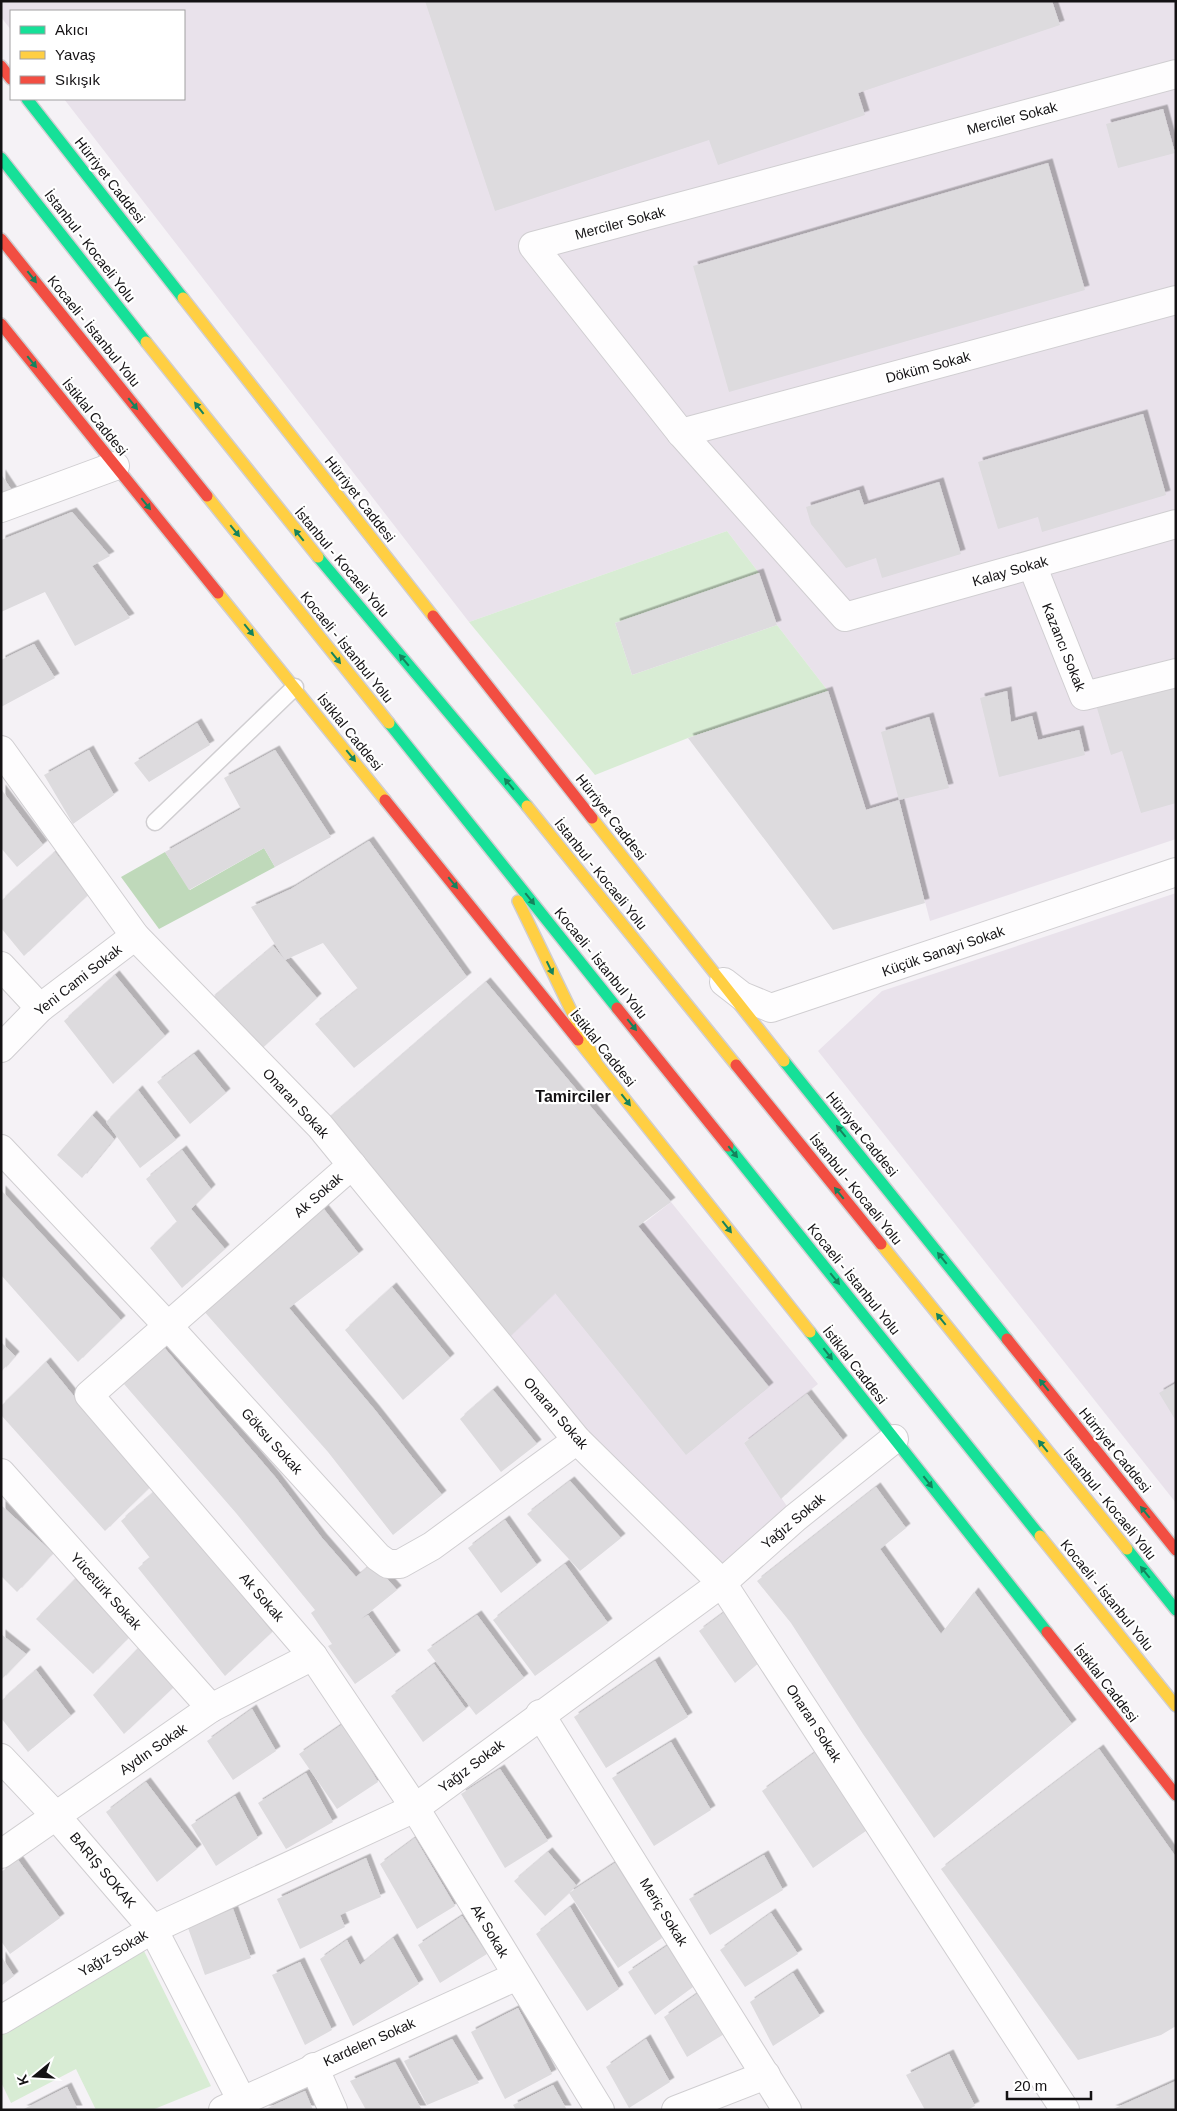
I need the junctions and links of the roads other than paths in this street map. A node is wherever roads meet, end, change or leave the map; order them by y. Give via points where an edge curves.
1 (1, 66) edge
2 (1176, 74) edge
3 (10, 78) edge
4 (28, 100) edge
5 (1, 158) edge
6 (1, 239) edge
7 (1176, 300) edge
8 (1, 324) edge
9 (681, 434) junction
10 (115, 466) junction
11 (1, 508) edge
12 (1176, 524) edge
13 (1032, 565) junction
14 (844, 617) joint
15 (1176, 673) edge
16 (295, 687) junction
17 (1, 750) edge
18 (155, 822) dead end
19 (499, 861) junction
20 (1176, 872) edge
21 (135, 936) junction
22 (1, 966) edge
23 (716, 976) junction
24 (40, 1008) junction
25 (771, 1008) junction
26 (1, 1048) edge
27 (596, 1062) junction
28 (788, 1066) junction
29 (1, 1149) edge
30 (352, 1165) junction
31 (167, 1325) junction
32 (894, 1438) junction
33 (577, 1440) junction
34 (1, 1474) edge
35 (1176, 1550) edge
36 (722, 1583) junction
37 (1176, 1610) edge
38 (313, 1656) junction
39 (1176, 1706) edge
40 (211, 1708) junction
41 (540, 1714) junction
42 (1, 1758) edge
43 (1176, 1795) edge
44 (415, 1808) junction
45 (56, 1816) junction
46 (1, 1854) edge
47 (153, 1929) junction
48 (517, 1976) junction
49 (1, 2020) edge
50 (314, 2067) junction
51 (766, 2075) junction
52 (232, 2105) edge
53 (333, 2110) edge
54 (600, 2110) edge
55 (676, 2110) edge
56 (787, 2110) edge
57 (1065, 2110) edge

1 - 3 main road
2 - 9 street, Merciler Sokak via 533,246
4 - 23 main road, Hürriyet Caddesi
37 -> 5 main road, İstanbul - Kocaeli Yolu via 540,821 298,534
6 -> 19 main road, Kocaeli - İstanbul Yolu
7 - 9 street, Döküm Sokak
8 -> 10 main road, İstiklal Caddesi
9 - 14 street, Merciler Sokak
10 - 11 street
10 -> 16 main road, İstiklal Caddesi
12 - 13 street, Kalay Sokak
13 - 14 street, Kalay Sokak
13 - 15 street, Kazancı Sokak via 1084,696
16 - 18 lane
16 -> 27 main road, İstiklal Caddesi
17 - 21 street, Onaran Sokak
19 -> 27 main road
19 -> 39 main road, Kocaeli - İstanbul Yolu
20 - 25 street, Küçük Sanayi Sokak
21 - 24 street, Yeni Cami Sokak
21 - 30 street, Onaran Sokak via 320,1126
22 - 24 street
23 - 25 street via 742,996
23 - 28 main road, Hürriyet Caddesi
24 - 26 street, Yeni Cami Sokak
25 - 28 street via 776,1038
27 -> 32 main road, İstiklal Caddesi
35 -> 28 main road, Hürriyet Caddesi
29 - 31 street, Göksu Sokak
30 - 31 street, Ak Sokak
30 - 33 street, Onaran Sokak
31 - 33 street, Göksu Sokak via 378,1557 388,1564 400,1564 432,1546
31 - 38 street, Ak Sokak via 89,1395
32 - 36 street, Yağız Sokak via 795,1518
32 -> 43 main road, İstiklal Caddesi
33 - 36 street, Onaran Sokak
34 - 40 street, Yücetürk Sokak
36 - 41 street, Yağız Sokak
36 - 57 street, Onaran Sokak
38 - 40 street, Aydın Sokak
38 - 44 street, Ak Sokak
40 - 45 street, Aydın Sokak
41 - 44 street, Yağız Sokak
41 - 51 street, Meriç Sokak
42 - 45 street, BARIŞ SOKAK
44 - 47 street, Yağız Sokak
44 - 48 street, Ak Sokak
45 - 46 street, Aydın Sokak
45 - 47 street, BARIŞ SOKAK
47 - 49 street, Yağız Sokak
47 - 52 street, BARIŞ SOKAK
48 - 50 street, Kardelen Sokak
48 - 54 street, Ak Sokak
50 - 52 street, Kardelen Sokak
50 - 53 street
51 - 55 street
51 - 56 street, Meriç Sokak

